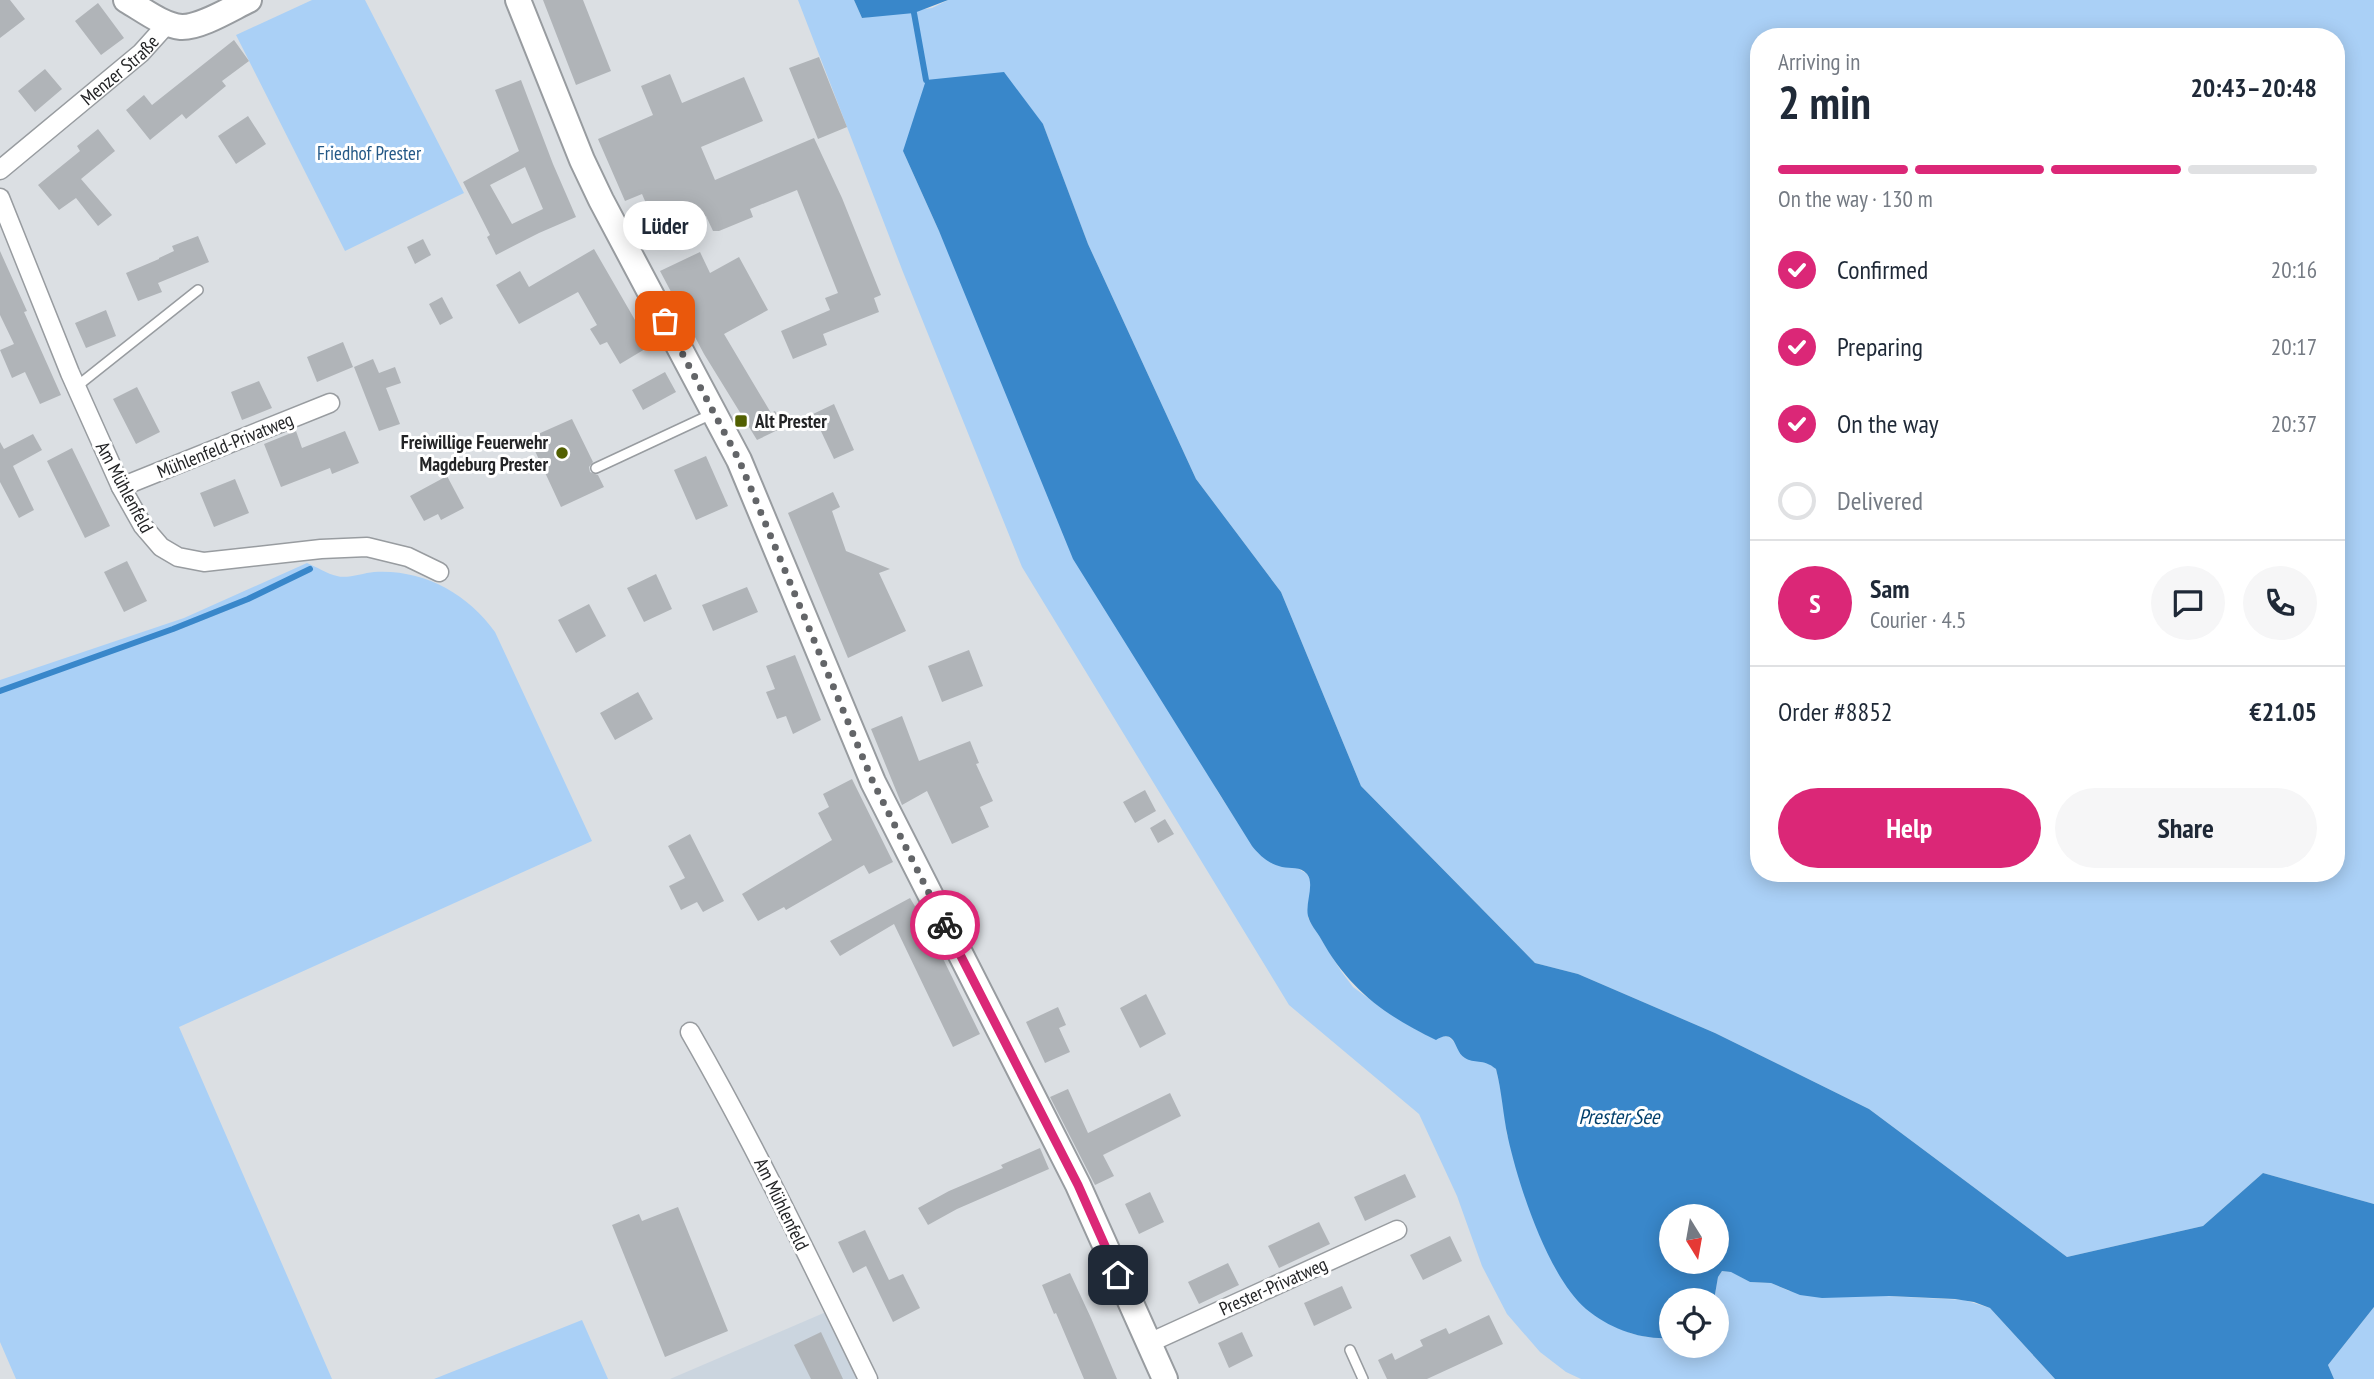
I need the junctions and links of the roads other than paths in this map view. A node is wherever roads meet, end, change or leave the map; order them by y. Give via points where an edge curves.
1 (126, 0) edge
2 (249, 0) edge
3 (518, 0) edge
4 (168, 23) junction
5 (0, 170) edge
6 (0, 198) edge
7 (198, 290) dead end
8 (76, 387) junction
9 (330, 403) dead end
10 (715, 412) junction
11 (596, 468) dead end
12 (121, 487) junction
13 (439, 572) dead end
14 (690, 1032) dead end
15 (1397, 1230) dead end
16 (1149, 1343) junction
17 (1350, 1350) dead end
18 (868, 1379) edge
19 (1165, 1379) edge
20 (1363, 1379) edge

1 - 4 main road
2 - 4 main road, Menzer Straße via 196,25
3 - 10 main road via 601,200
4 - 5 street, Menzer Straße via 141,53
6 - 8 street, Am Mühlenfeld
7 - 8 lane
8 - 12 street, Am Mühlenfeld
9 - 12 street, Mühlenfeld-Privatweg
10 - 11 lane
10 - 16 main road via 873,782 1078,1185
12 - 13 street, Am Mühlenfeld via 157,543 191,561 225,562 367,547
14 - 18 street, Am Mühlenfeld via 768,1175
15 - 16 street, Prester-Privatweg
16 - 19 main road
17 - 20 lane

